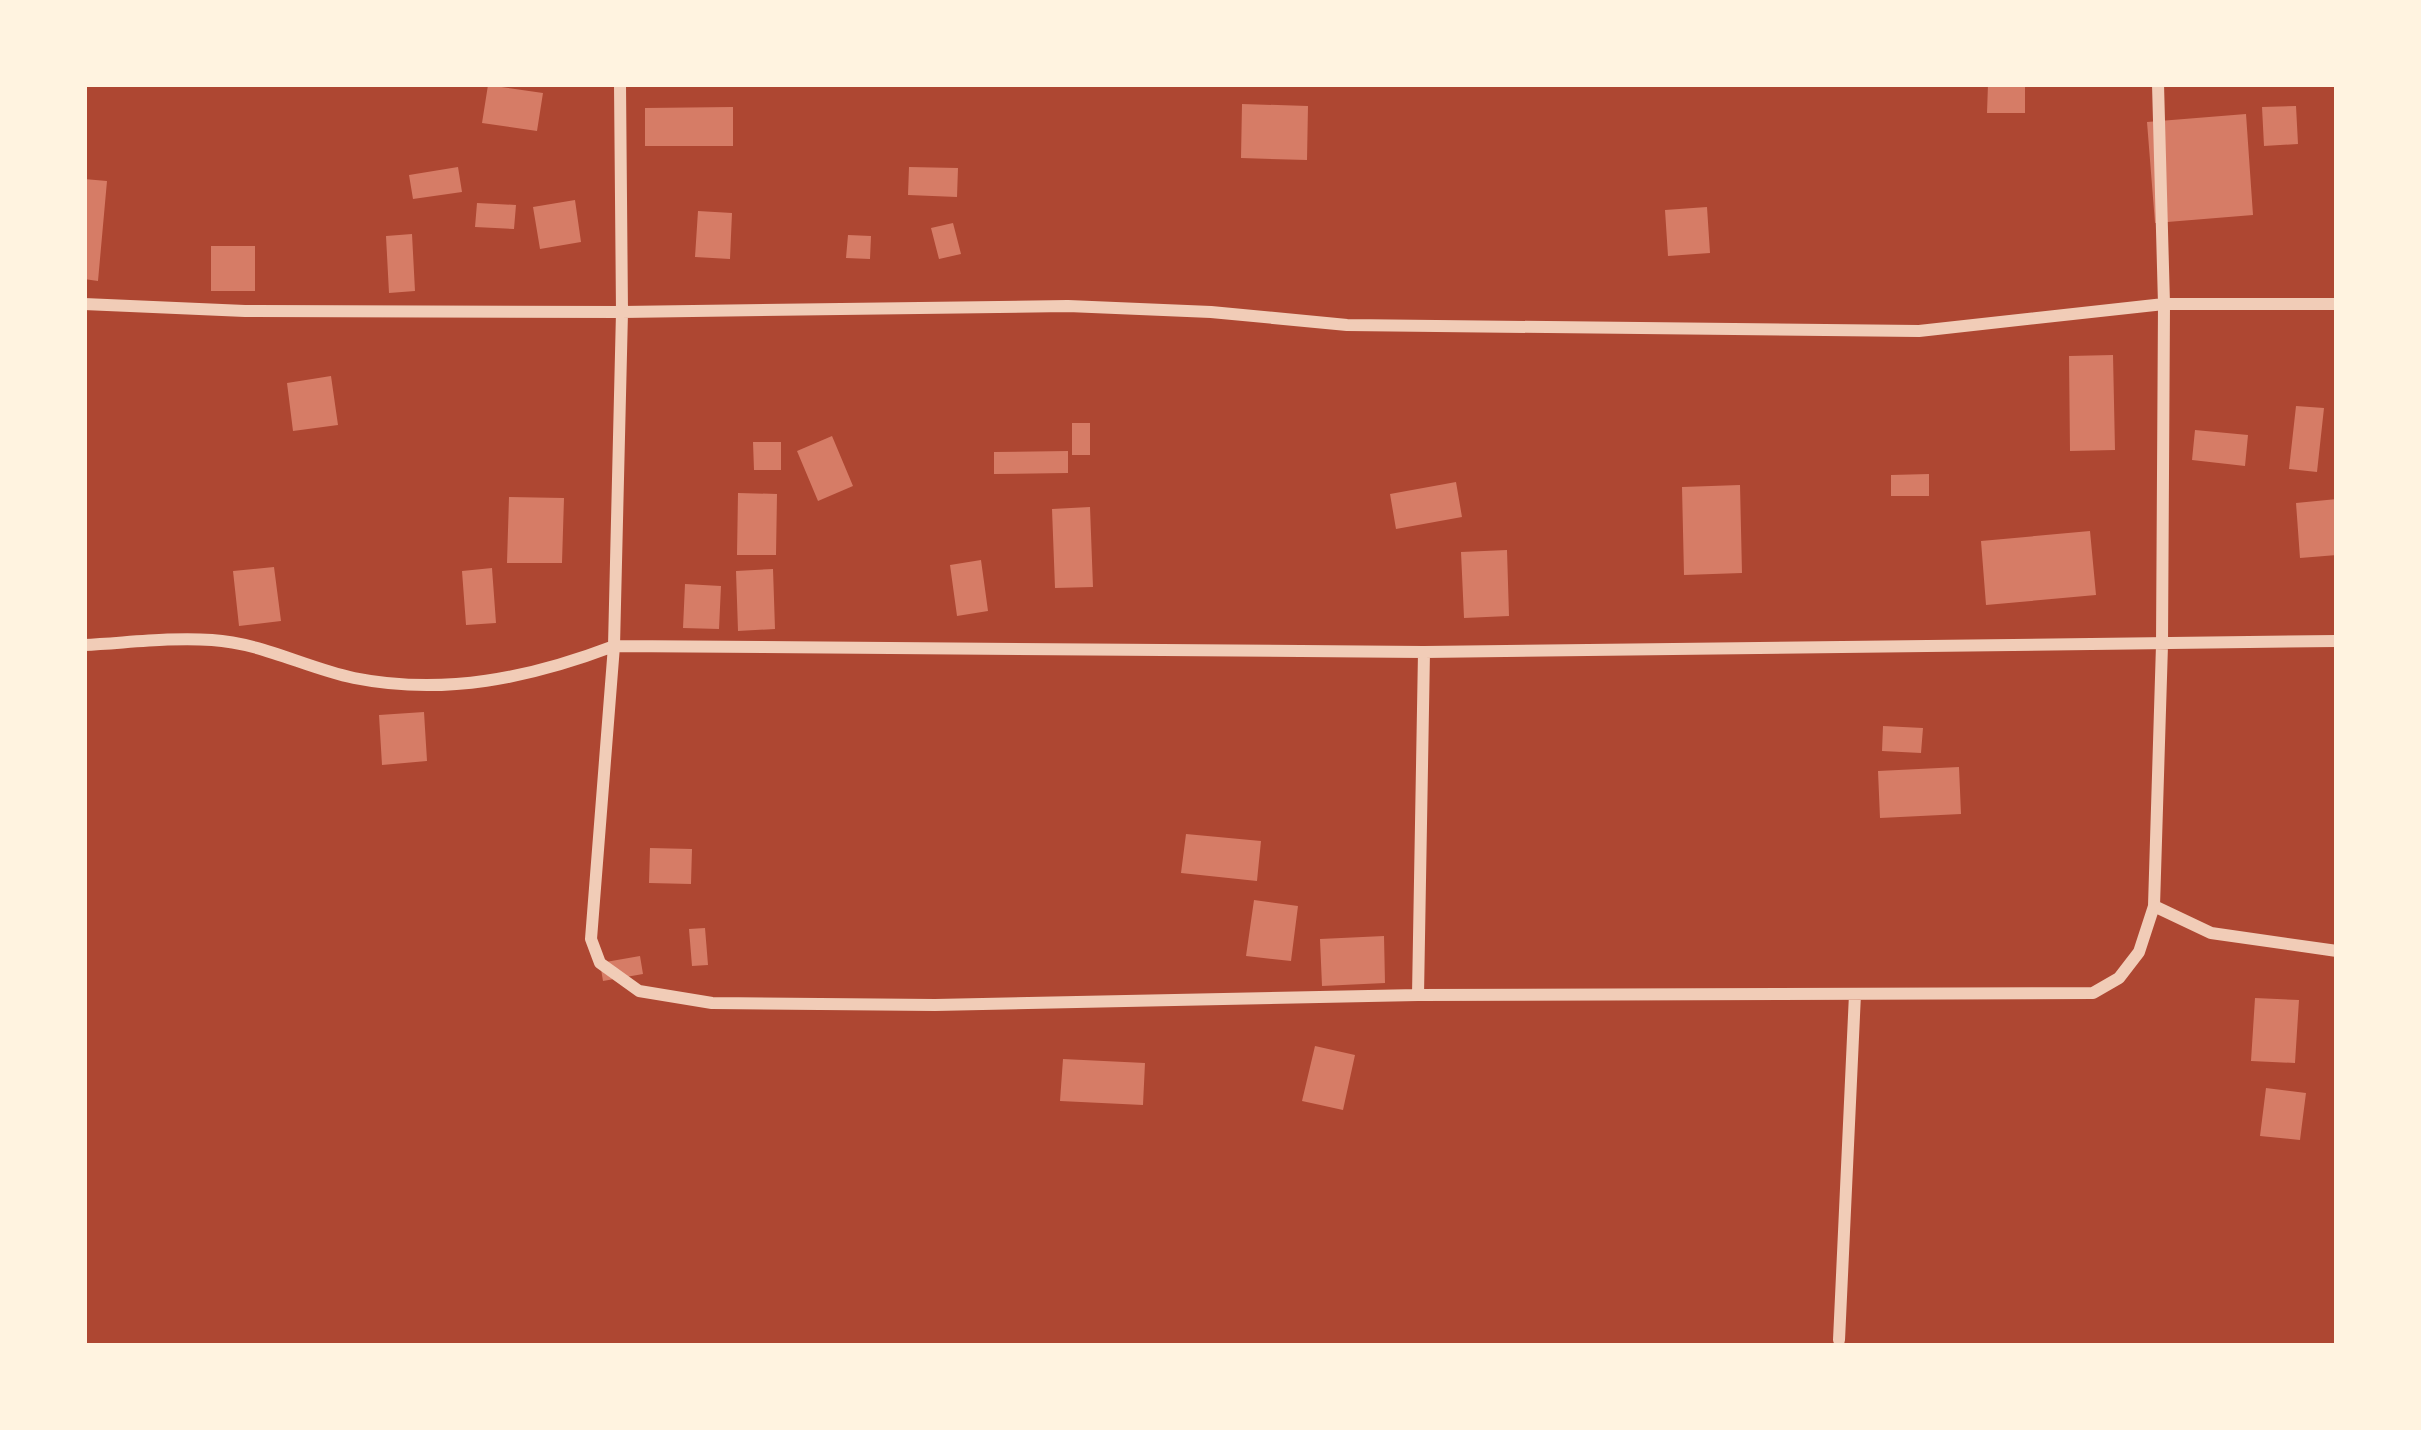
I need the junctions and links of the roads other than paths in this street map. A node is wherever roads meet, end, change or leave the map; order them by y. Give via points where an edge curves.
1 (620, 84) edge
2 (2158, 84) edge
3 (84, 304) edge
4 (2164, 304) junction
5 (2337, 304) edge
6 (622, 312) junction
7 (2337, 641) edge
8 (84, 645) edge
9 (614, 646) junction
10 (2162, 646) junction
11 (1424, 652) junction
12 (2154, 906) junction
13 (2337, 951) edge
14 (1855, 994) junction
15 (1418, 995) junction
16 (1839, 1340) dead end

1 - 6 street
2 - 4 street
3 - 6 street
4 - 5 street
4 - 6 street via 1919,332 1347,325 1067,306
4 - 10 street
6 - 9 street
7 - 10 street
8 - 9 street via 211,640 357,679 439,684 504,681
9 - 11 street
9 - 15 street via 591,939 600,963 639,992 712,1003 890,1004
10 - 11 street
10 - 12 street
11 - 15 street
12 - 13 street via 2211,933
12 - 14 street via 2139,952 2119,978 2093,993
14 - 15 street
14 - 16 street

